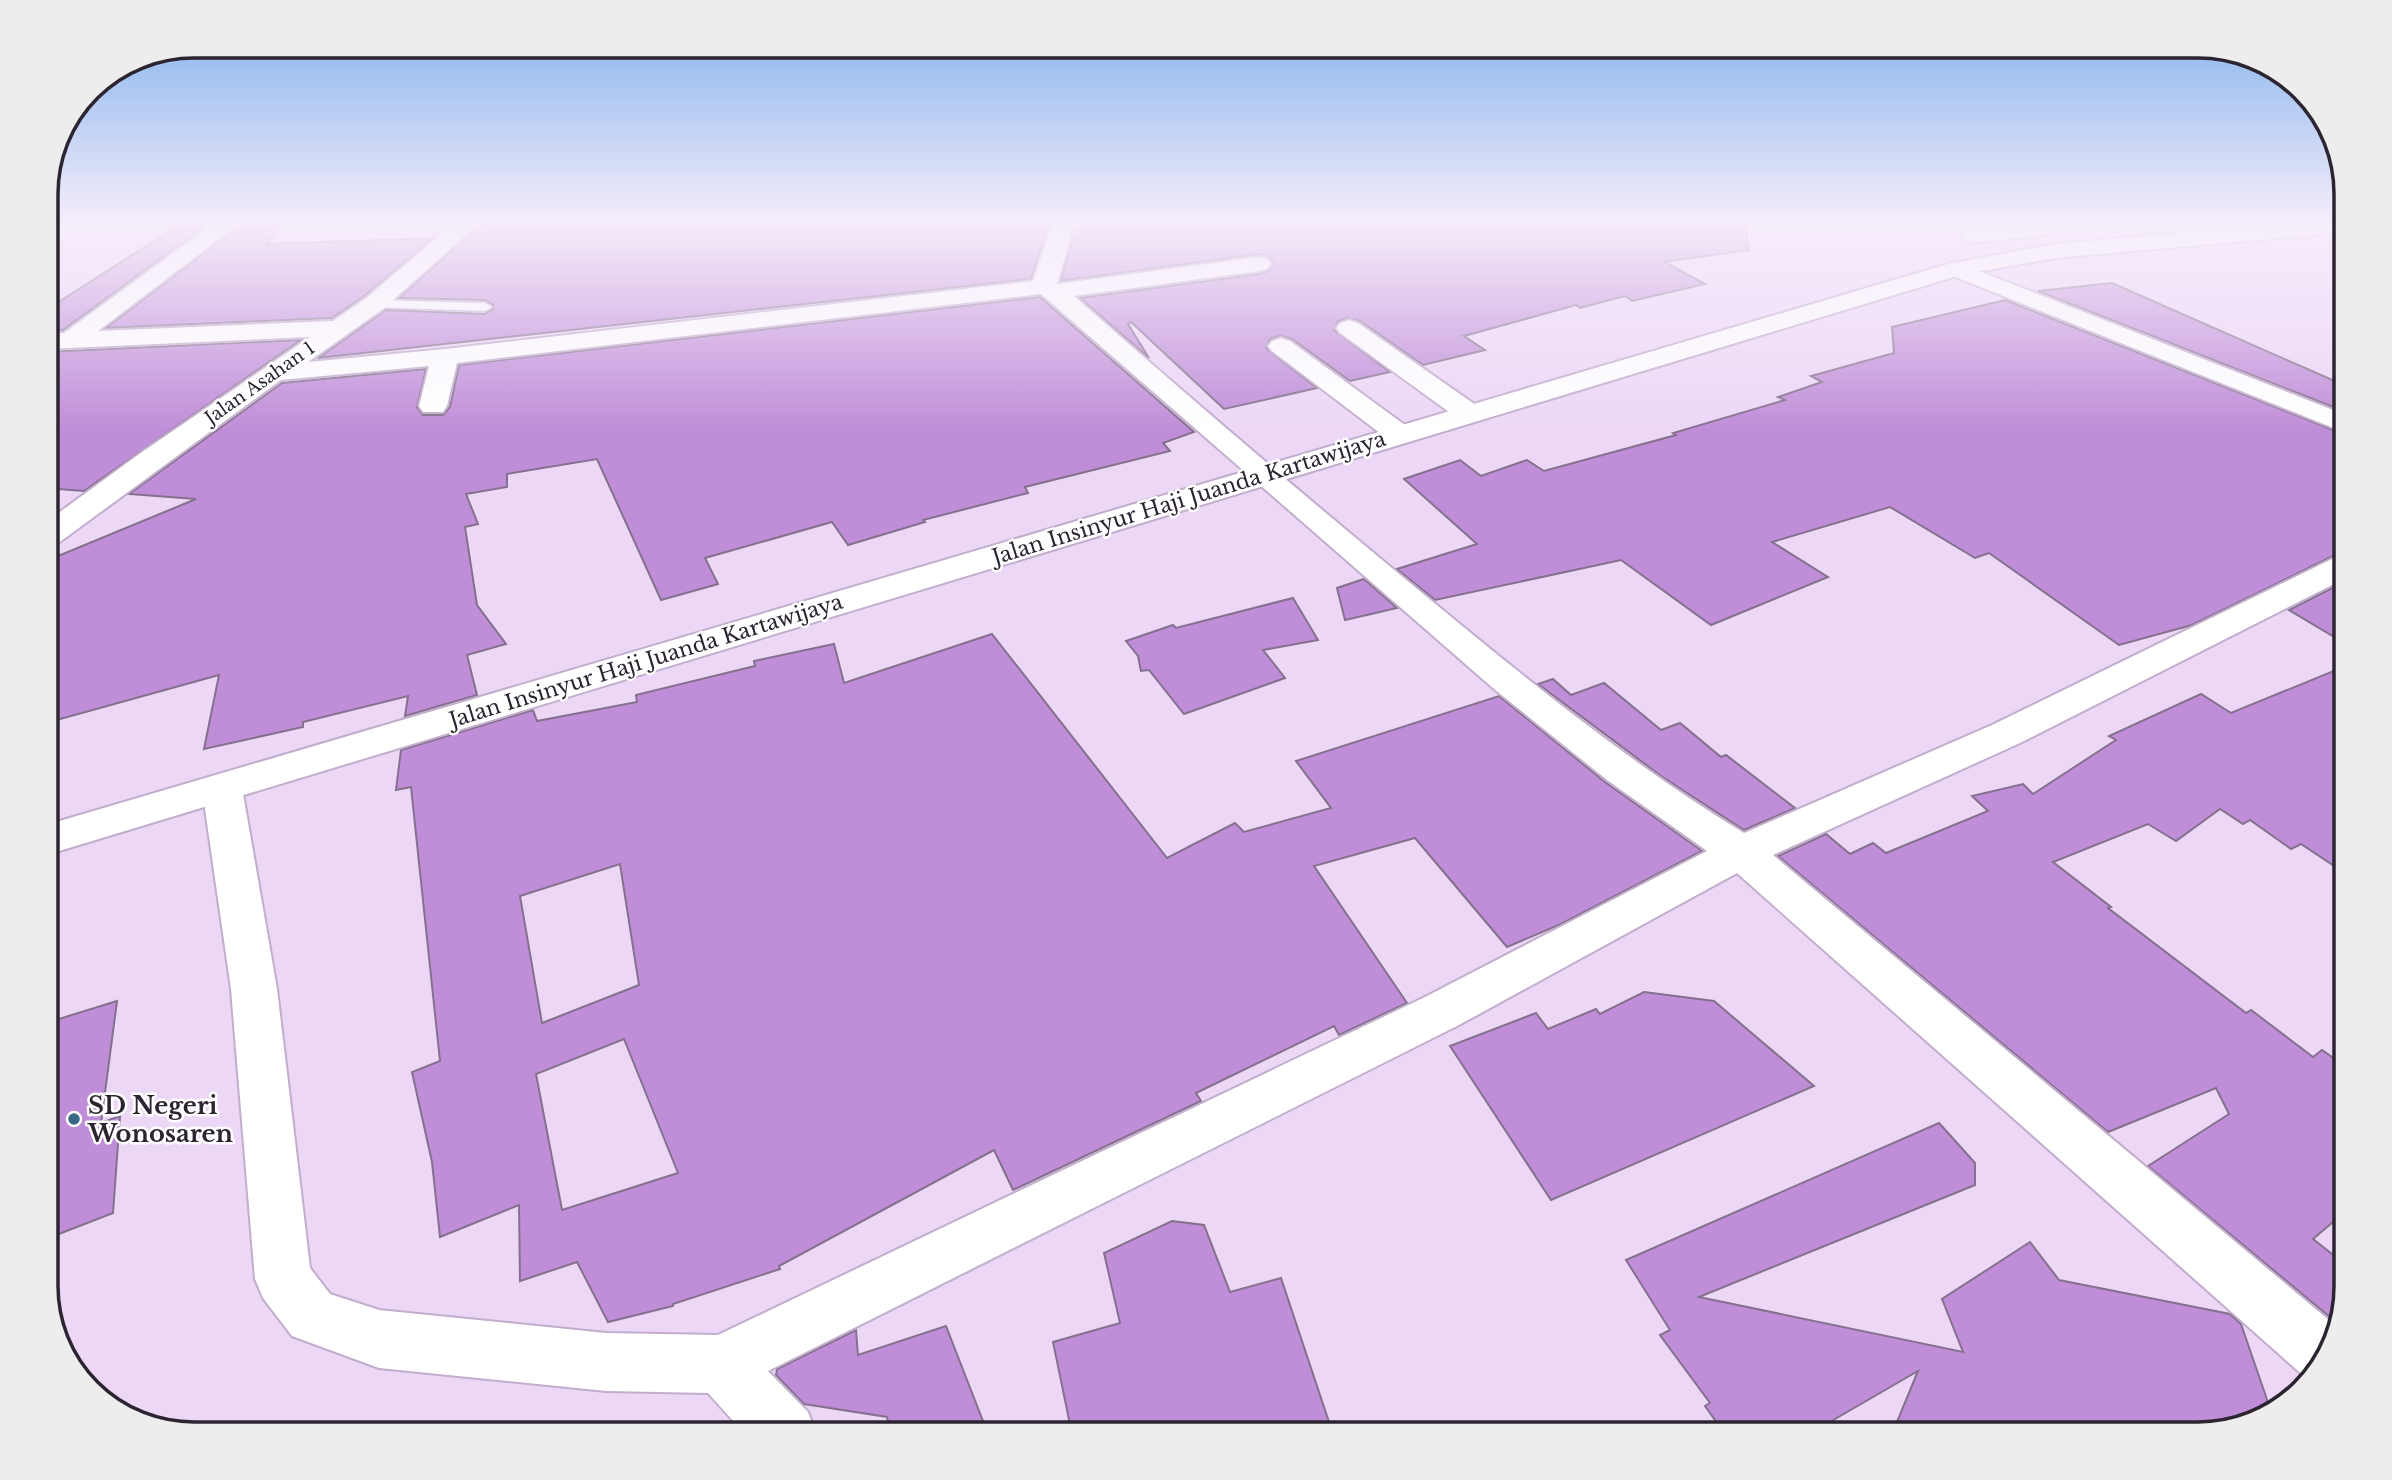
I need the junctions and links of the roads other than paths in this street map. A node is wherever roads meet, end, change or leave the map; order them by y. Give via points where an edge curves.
1 (130, 291) edge
2 (389, 291) edge
3 (1031, 291) edge
4 (1051, 291) edge
5 (1882, 291) edge
6 (2011, 291) edge
7 (374, 304) junction
8 (485, 307) dead end
9 (339, 328) junction
10 (1349, 328) dead end
11 (58, 341) edge
12 (1281, 346) dead end
13 (445, 357) junction
14 (276, 373) junction
15 (433, 406) dead end
16 (1470, 414) junction
17 (2334, 420) edge
18 (1399, 434) junction
19 (1262, 477) junction
20 (58, 528) edge
21 (2334, 571) edge
22 (222, 788) junction
23 (58, 836) edge
24 (1741, 852) junction
25 (2318, 1349) edge
26 (722, 1364) junction
27 (775, 1422) edge

1 - 11 street
2 - 7 street, Jalan Asahan 1
3 - 13 street
4 - 19 street
5 - 16 street, Jalan Insinyur Haji Juanda Kartawijaya
6 - 17 street
7 - 8 lane
7 - 9 street, Jalan Asahan 1
9 - 11 street
9 - 14 street, Jalan Asahan 1
10 - 16 street
12 - 18 street
13 - 14 street
13 - 15 street
14 - 20 street, Jalan Asahan 1
16 - 18 street, Jalan Insinyur Haji Juanda Kartawijaya
18 - 19 street, Jalan Insinyur Haji Juanda Kartawijaya
19 - 22 street, Jalan Insinyur Haji Juanda Kartawijaya
19 - 24 street via 1546,714 1686,819
21 - 24 street via 2006,734
22 - 23 street, Jalan Insinyur Haji Juanda Kartawijaya
22 - 26 street via 254,989 283,1279 312,1316 379,1339 606,1362
24 - 25 street
24 - 26 street via 1443,1011
26 - 27 street

